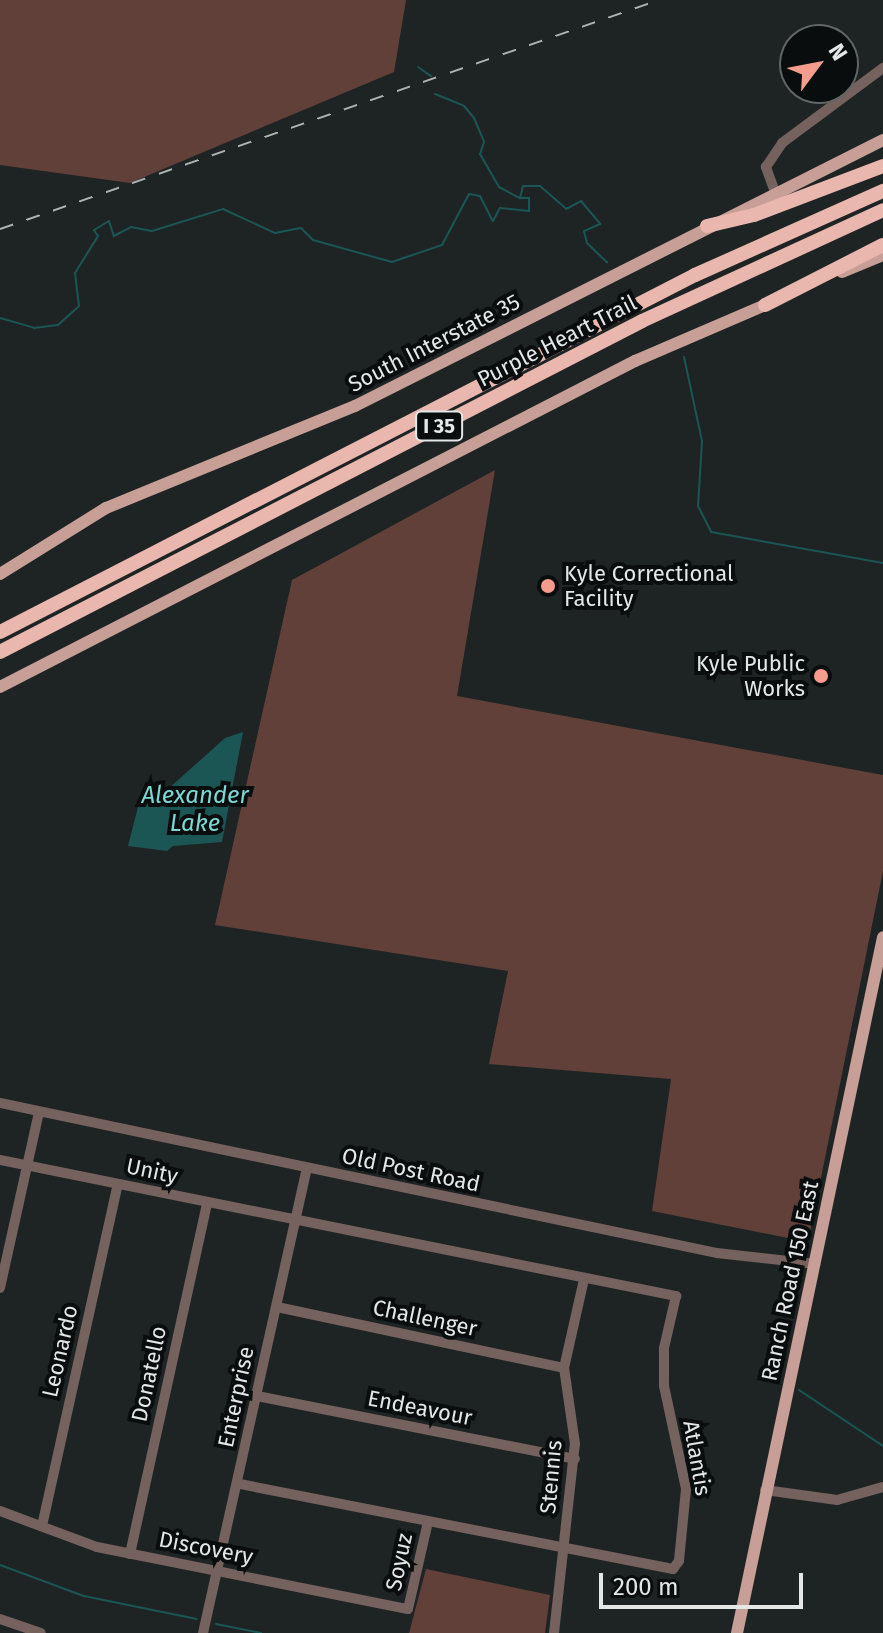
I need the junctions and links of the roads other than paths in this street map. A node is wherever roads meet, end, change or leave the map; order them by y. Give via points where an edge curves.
1 (883, 68) edge
2 (883, 140) edge
3 (883, 166) edge
4 (883, 191) edge
5 (775, 192) junction
6 (883, 210) edge
7 (707, 226) junction
8 (883, 245) edge
9 (883, 255) edge
10 (765, 305) junction
11 (0, 574) edge
12 (0, 632) edge
13 (0, 652) edge
14 (0, 687) edge
15 (883, 937) edge
16 (0, 1103) edge
17 (39, 1112) junction
18 (0, 1160) edge
19 (26, 1165) junction
20 (307, 1169) junction
21 (118, 1184) junction
22 (207, 1203) junction
23 (296, 1219) junction
24 (815, 1264) junction
25 (584, 1279) junction
26 (0, 1288) edge
27 (277, 1307) junction
28 (564, 1368) junction
29 (257, 1396) junction
30 (575, 1459) junction
31 (238, 1484) junction
32 (883, 1487) edge
33 (765, 1490) junction
34 (0, 1511) edge
35 (428, 1522) junction
36 (42, 1526) junction
37 (564, 1550) junction
38 (130, 1554) junction
39 (216, 1570) junction
40 (408, 1609) joint
41 (0, 1619) edge
42 (41, 1633) edge
43 (203, 1633) edge
44 (554, 1633) edge
45 (737, 1633) edge

1 - 5 street via 782,143 766,167
2 - 5 main road, South Interstate 35
3 - 7 highway via 754,215
4 - 12 highway, Purple Heart Trail / I 35 via 695,275
5 - 7 main road, South Interstate 35
6 - 13 highway, Purple Heart Trail / I 35 via 642,321
7 - 11 main road, South Interstate 35 via 355,406 120,501
8 - 10 highway
9 - 10 main road
10 - 14 main road via 635,361
15 - 24 main road, Ranch Road 150 East
16 - 17 street, Old Post Road
17 - 19 street
17 - 20 street, Old Post Road
18 - 19 street, Unity
19 - 21 street, Unity
19 - 26 street
20 - 23 street, Enterprise
20 - 24 street, Old Post Road via 717,1253
21 - 22 street, Unity
21 - 36 street, Leonardo
22 - 23 street, Unity
22 - 38 street, Donatello
23 - 25 street, Atlantis
23 - 27 street, Enterprise
24 - 33 main road, Ranch Road 150 East
25 - 28 street, Stennis
25 - 37 street, Atlantis via 676,1296 664,1348 664,1386 686,1489 674,1570
27 - 28 street, Challenger
27 - 29 street, Enterprise
28 - 30 street, Stennis
29 - 30 street, Endeavour
29 - 31 street, Enterprise
30 - 37 street, Stennis
31 - 35 street, Atlantis
31 - 39 street, Enterprise
32 - 33 street via 837,1500
33 - 45 main road, Ranch Road 150 East
34 - 36 street, Discovery
35 - 37 street, Atlantis
35 - 40 street, Soyuz
36 - 38 street, Discovery
37 - 44 street, Stennis
38 - 39 street, Discovery
39 - 40 street, Discovery
39 - 43 street, Enterprise
41 - 42 street

